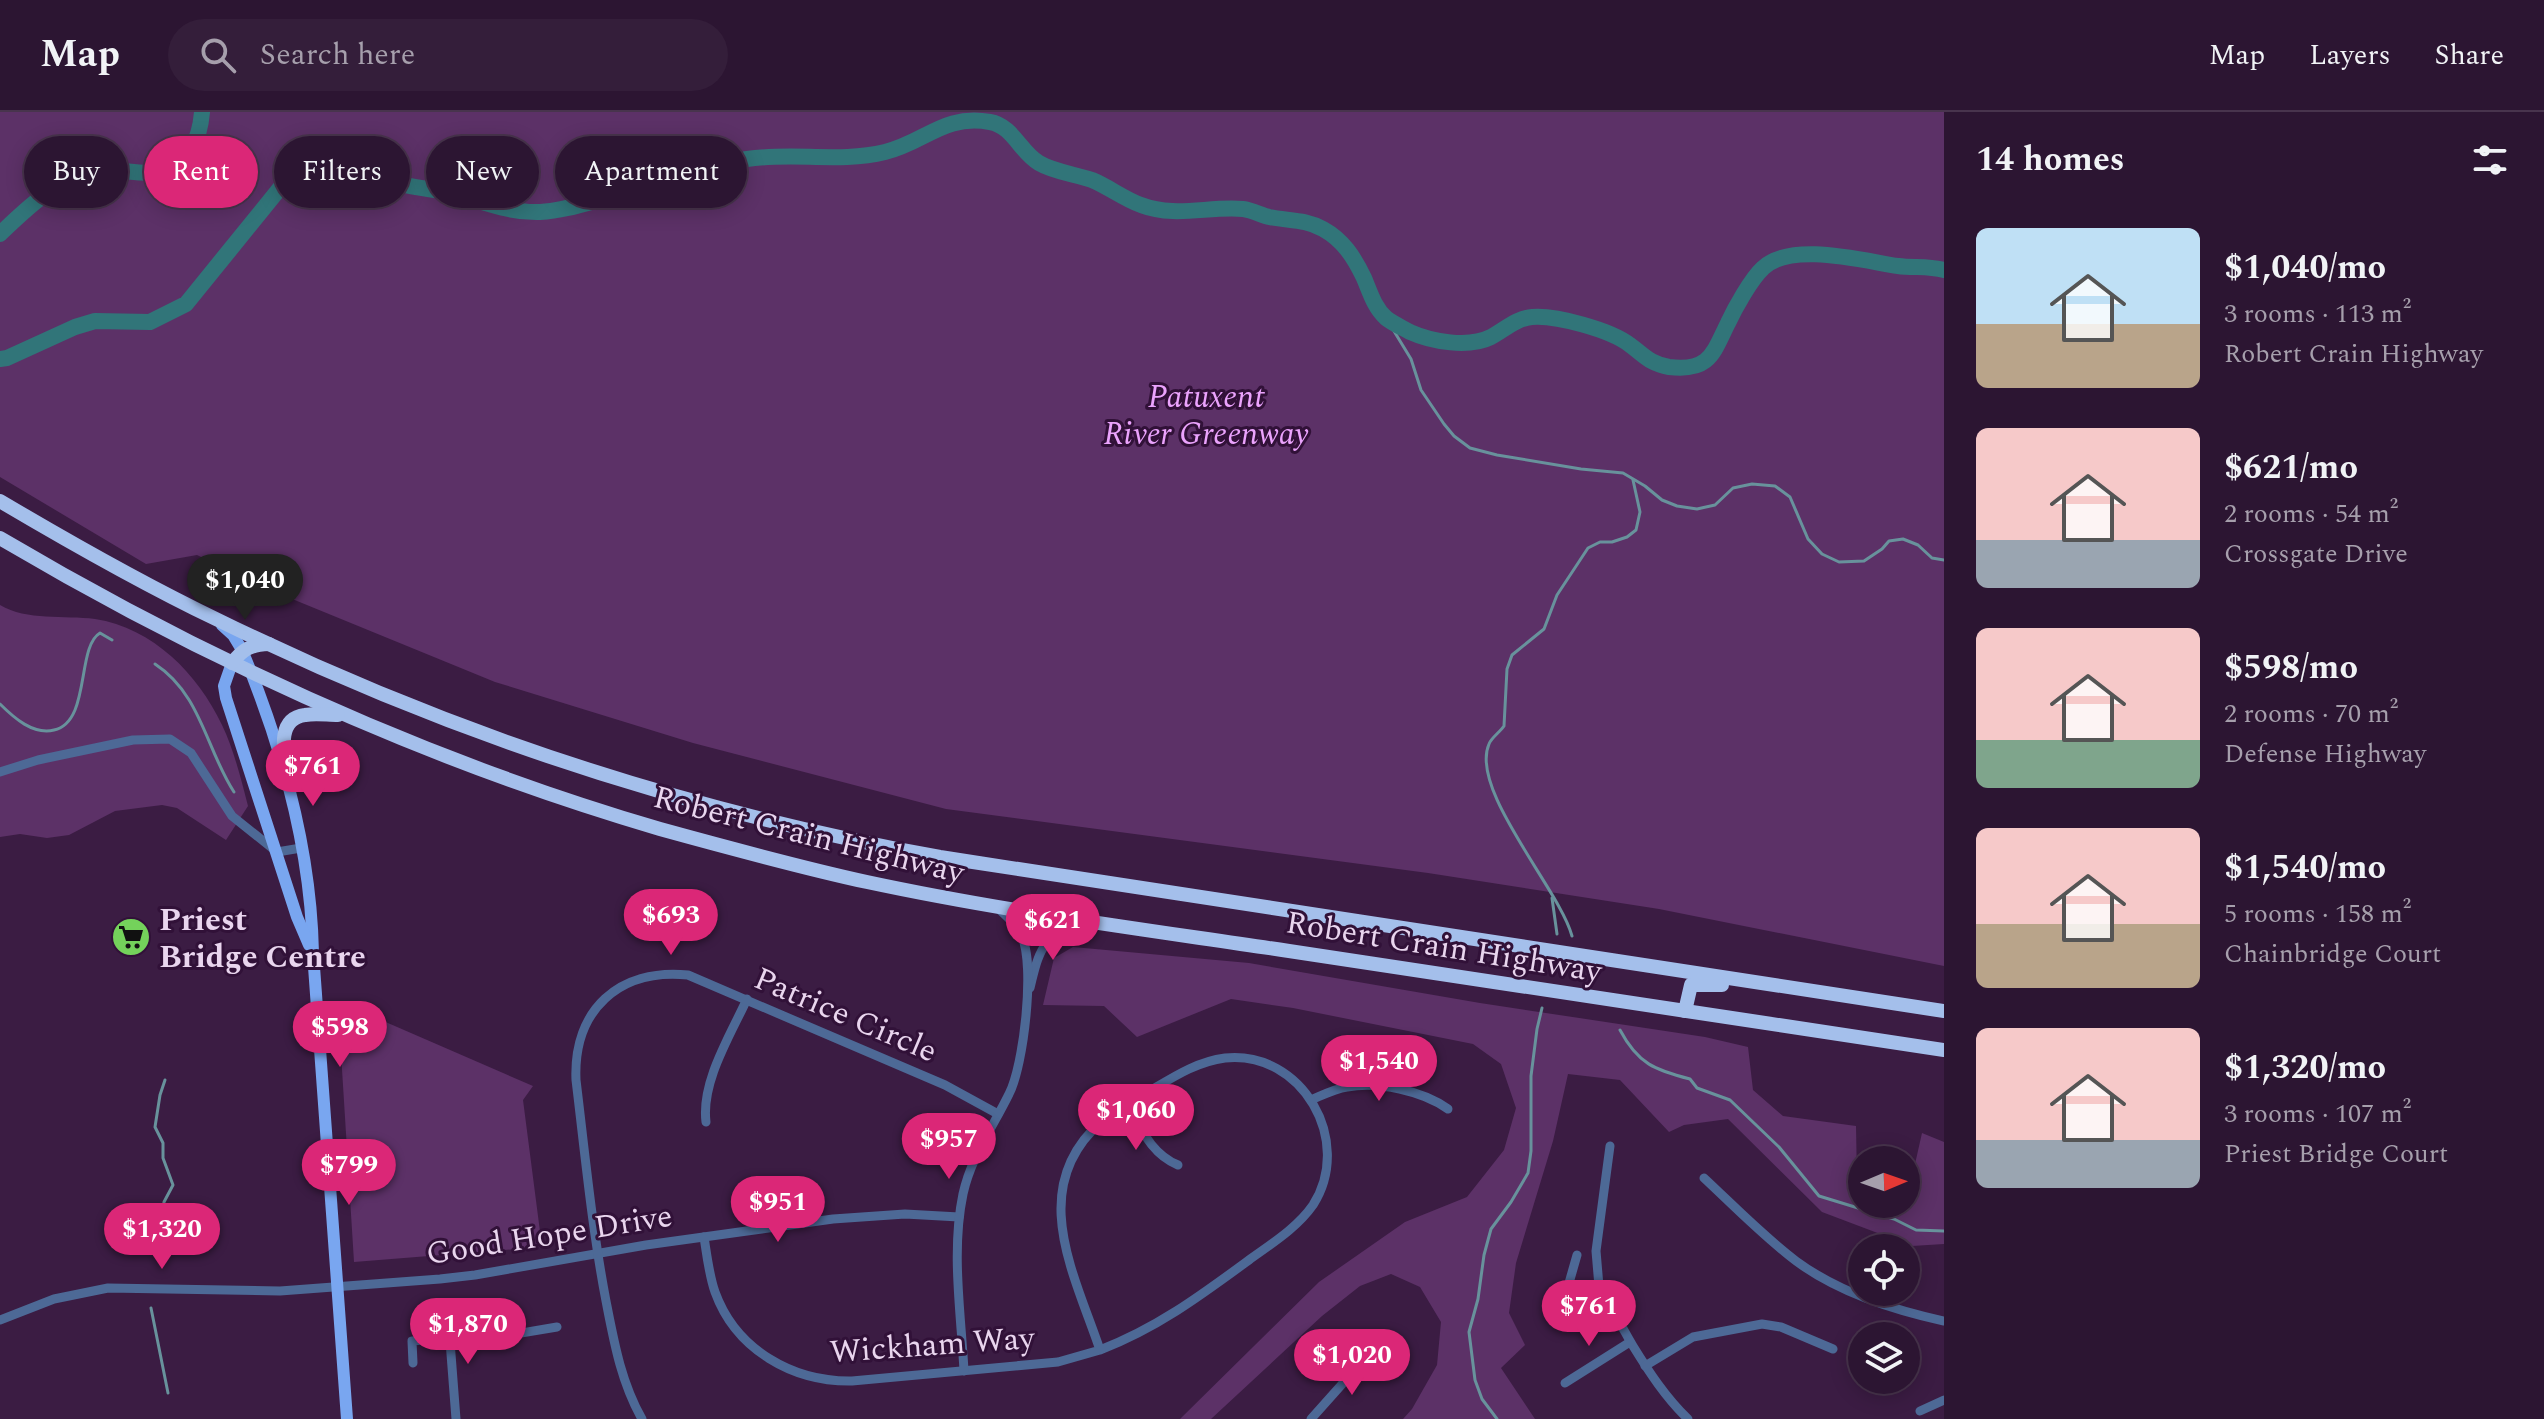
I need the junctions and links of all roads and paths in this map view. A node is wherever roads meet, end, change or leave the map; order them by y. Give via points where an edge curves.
1 (0, 501) edge
2 (0, 538) edge
3 (217, 620) junction
4 (269, 644) junction
5 (242, 650) junction
6 (232, 663) junction
7 (252, 674) junction
8 (346, 715) junction
9 (0, 772) edge
10 (288, 782) junction
11 (301, 848) junction
12 (277, 852) junction
13 (995, 906) junction
14 (1079, 919) junction
15 (313, 953) junction
16 (1786, 987) junction
17 (747, 999) junction
18 (1027, 1003) junction
19 (1685, 1011) junction
20 (1944, 1011) edge
21 (1944, 1050) edge
22 (1311, 1100) junction
23 (1127, 1104) junction
24 (1448, 1109) dead end
25 (998, 1114) junction
26 (706, 1122) dead end
27 (1610, 1146) dead end
28 (1178, 1165) dead end
29 (1704, 1178) dead end
30 (959, 1217) junction
31 (704, 1237) junction
32 (597, 1254) junction
33 (1577, 1255) dead end
34 (337, 1286) junction
35 (1600, 1298) junction
36 (448, 1315) dead end
37 (0, 1320) edge
38 (1944, 1321) edge
39 (557, 1327) dead end
40 (450, 1341) junction
41 (1630, 1342) junction
42 (1833, 1349) dead end
43 (1100, 1350) junction
44 (1369, 1354) dead end
45 (413, 1363) dead end
46 (1645, 1366) junction
47 (964, 1371) junction
48 (1565, 1383) dead end
49 (1944, 1400) edge
50 (1920, 1411) dead end
51 (347, 1419) edge
52 (456, 1419) edge
53 (642, 1419) edge
54 (1311, 1419) edge
55 (1688, 1419) edge

1 - 3 highway, Robert Crain Highway
2 - 6 highway, Robert Crain Highway
3 - 4 highway, Robert Crain Highway
3 - 5 main road
4 - 5 highway
4 - 16 highway, Robert Crain Highway via 549,757 669,795 829,835 970,862
5 - 6 highway
5 - 7 main road
6 - 7 highway, Robert Crain Highway
6 - 12 main road via 226,698
7 - 8 highway, Robert Crain Highway
7 - 10 main road
8 - 10 highway via 306,714 292,720 284,731
8 - 13 highway, Robert Crain Highway via 483,770 661,829 821,871
9 - 12 street via 133,740 170,739 191,753 232,816
10 - 11 main road
11 - 12 street
11 - 15 main road
12 - 15 main road
13 - 14 highway, Robert Crain Highway
13 - 18 street via 1014,923 1026,947
14 - 18 street via 1043,945
14 - 19 highway, Robert Crain Highway
15 - 34 main road
16 - 19 highway via 1695,984 1689,988
16 - 20 highway, Robert Crain Highway
17 - 25 street, Patrice Circle via 945,1085
17 - 26 street via 707,1088
17 - 32 street, Patrice Circle via 688,975 666,973 626,983 584,1026 575,1059 576,1080
18 - 25 street via 1016,1077
19 - 21 highway, Robert Crain Highway
22 - 23 street, Wickham Way via 1283,1072 1264,1063 1227,1058 1190,1068
22 - 24 street via 1345,1087 1369,1085 1427,1095
22 - 43 street, Wickham Way via 1321,1118 1328,1153 1312,1206 1280,1237 1175,1314
23 - 28 street via 1154,1149
23 - 43 street, Wickham Way via 1082,1142 1060,1196 1063,1241
25 - 30 street via 971,1168
27 - 35 street via 1596,1251
29 - 38 street via 1816,1274 1863,1296
30 - 31 street, Good Hope Drive via 872,1215
30 - 47 street
31 - 32 street, Good Hope Drive
31 - 47 street, Wickham Way via 721,1307 742,1337 770,1361 837,1381
32 - 34 street, Good Hope Drive via 475,1275
32 - 53 street, Patrice Circle via 620,1366
33 - 35 street via 1567,1290
34 - 37 street, Good Hope Drive via 257,1292 108,1288 54,1299
34 - 51 main road
35 - 41 street via 1614,1310
36 - 40 street
39 - 40 street
40 - 45 street via 412,1341
40 - 52 street
41 - 46 street
41 - 48 street
42 - 46 street via 1762,1324 1693,1337
43 - 47 street, Wickham Way via 1058,1362
44 - 54 street
46 - 55 street
49 - 50 street

